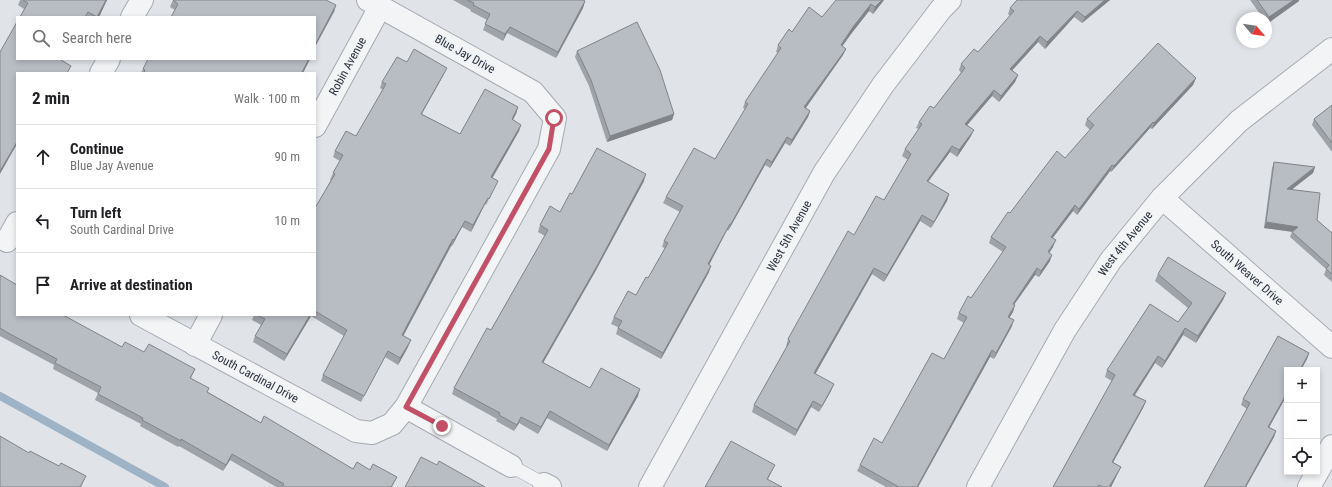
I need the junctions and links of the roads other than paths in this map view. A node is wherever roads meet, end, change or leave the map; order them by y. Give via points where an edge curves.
1 (142, 0) edge
2 (950, 0) edge
3 (374, 3) edge
4 (133, 16) edge
5 (1332, 49) edge
6 (108, 60) edge
7 (102, 72) edge
8 (316, 124) edge
9 (1162, 198) junction
10 (143, 316) edge
11 (210, 316) edge
12 (195, 345) junction
13 (1332, 347) edge
14 (406, 407) junction
15 (1332, 446) edge
16 (511, 466) joint
17 (547, 486) edge
18 (650, 487) edge
19 (978, 487) edge
20 (1309, 487) edge

1 - 4 street
2 - 18 street, West 5th Avenue via 883,85 824,173
3 - 8 street, Robin Avenue
3 - 14 street, Blue Jay Drive via 533,92 554,118 549,149
5 - 9 street, West 4th Avenue via 1239,121
6 - 7 street
9 - 13 street, South Weaver Drive
9 - 19 street, West 4th Avenue via 1111,260 1065,330
10 - 12 street, South Cardinal Drive
11 - 12 street
12 - 14 street, South Cardinal Drive via 356,431 372,433 392,424
14 - 16 street
15 - 20 street
16 - 17 lane

